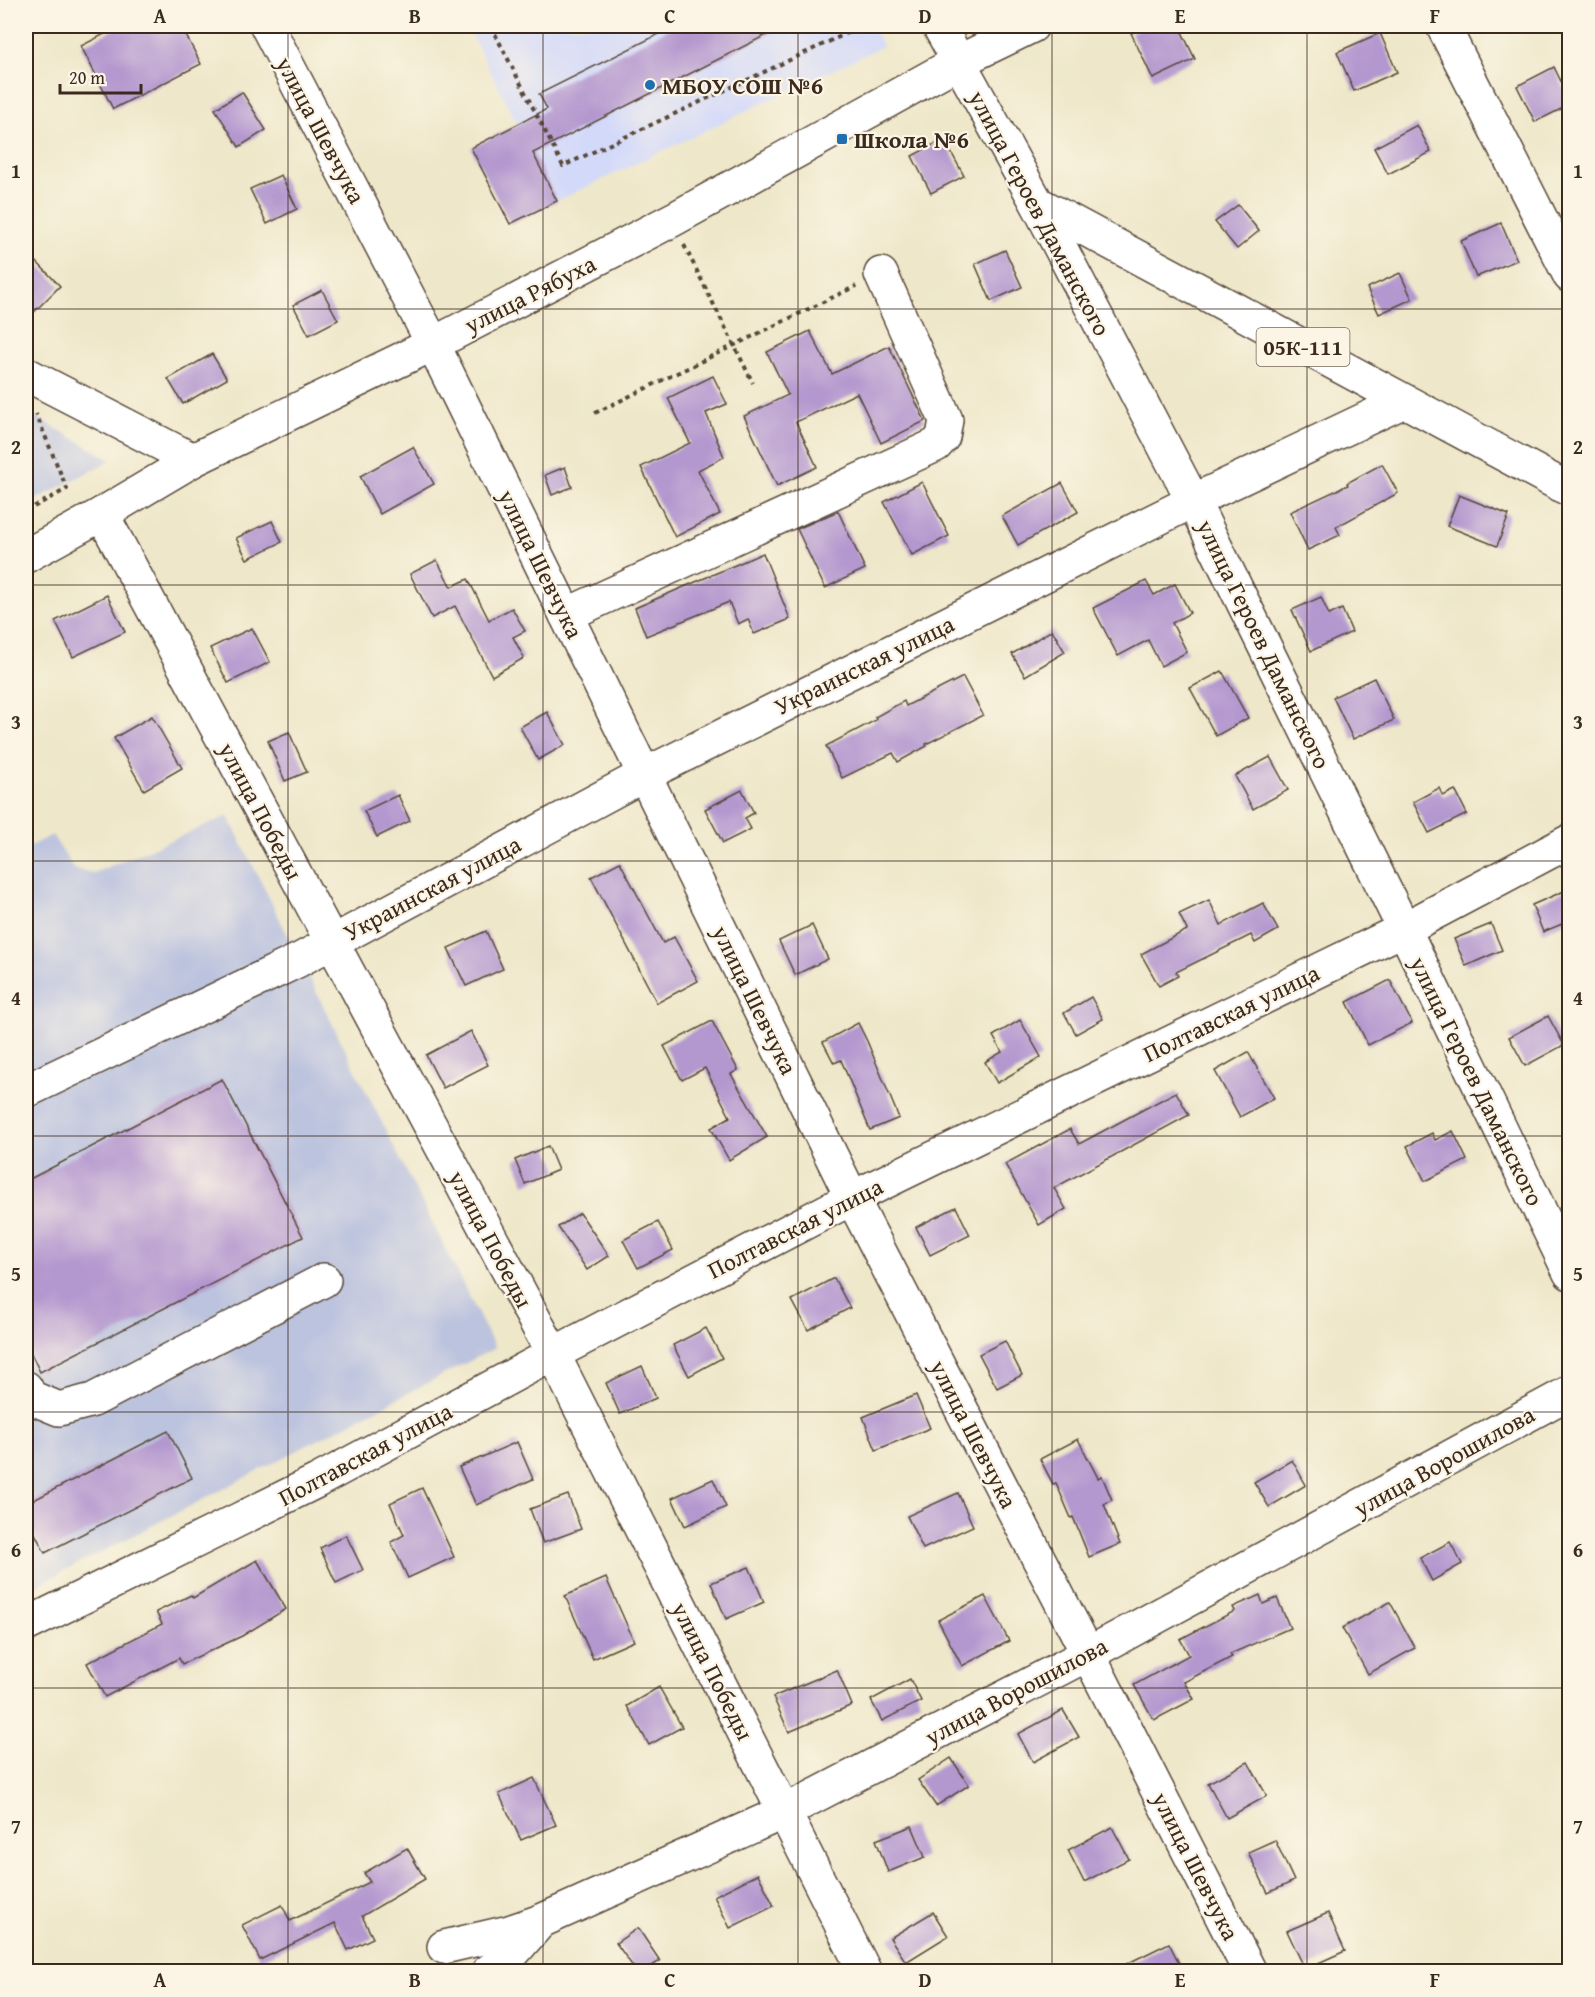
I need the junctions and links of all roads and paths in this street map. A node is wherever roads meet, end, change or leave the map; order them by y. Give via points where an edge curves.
1 (267, 26) edge
2 (491, 26) edge
3 (854, 26) edge
4 (939, 26) edge
5 (1032, 26) edge
6 (1443, 26) edge
7 (958, 62) junction
8 (1037, 203) junction
9 (674, 219) junction
10 (1567, 266) edge
11 (881, 274) joint
12 (433, 344) junction
13 (734, 345) junction
14 (26, 374) edge
15 (753, 383) dead end
16 (1404, 401) junction
17 (35, 411) dead end
18 (595, 413) dead end
19 (193, 460) junction
20 (1569, 490) edge
21 (1193, 501) junction
22 (26, 511) edge
23 (102, 514) junction
24 (26, 556) edge
25 (566, 615) junction
26 (644, 775) junction
27 (1569, 841) edge
28 (1404, 929) junction
29 (331, 942) junction
30 (26, 1091) edge
31 (852, 1198) junction
32 (1569, 1273) edge
33 (324, 1280) dead end
34 (553, 1354) junction
35 (26, 1388) edge
36 (1569, 1392) edge
37 (26, 1625) edge
38 (1088, 1654) junction
39 (784, 1812) junction
40 (541, 1921) junction
41 (444, 1947) dead end
42 (488, 1971) edge
43 (865, 1971) edge
44 (1250, 1971) edge

1 - 12 street, улица Шевчука
2 - 3 path via 563,166 856,29
4 - 7 street, улица Героев Даманского
5 - 7 street, улица Рябуха
6 - 10 street
7 - 8 street, улица Героев Даманского
7 - 9 street, улица Рябуха
8 - 16 street, 05К-111
8 - 21 street, улица Героев Даманского
9 - 12 street, улица Рябуха
9 - 13 path
11 - 13 path
11 - 25 street via 946,420 944,437 936,445
12 - 19 street, улица Рябуха
12 - 25 street, улица Шевчука
13 - 15 path
13 - 18 path
14 - 19 street
16 - 20 street, 05К-111
16 - 21 street, Украинская улица
17 - 22 path via 67,489
19 - 23 street, улица Рябуха
21 - 26 street, Украинская улица
21 - 28 street, улица Героев Даманского
23 - 24 street, улица Рябуха
23 - 29 street, улица Победы
25 - 26 street, улица Шевчука
26 - 29 street, Украинская улица
26 - 31 street, улица Шевчука
27 - 28 street, Полтавская улица
28 - 31 street, Полтавская улица
28 - 32 street, улица Героев Даманского
29 - 30 street, Украинская улица
29 - 34 street, улица Победы
31 - 34 street, Полтавская улица
31 - 38 street, улица Шевчука
33 - 35 street via 93,1400 59,1409 30,1397
34 - 37 street, Полтавская улица via 317,1481
34 - 39 street, улица Победы
36 - 38 street, улица Ворошилова
38 - 39 street, улица Ворошилова
38 - 44 street, улица Шевчука
39 - 40 street, улица Ворошилова
39 - 43 street, улица Победы
40 - 41 street, улица Ворошилова
40 - 42 street via 513,1953

